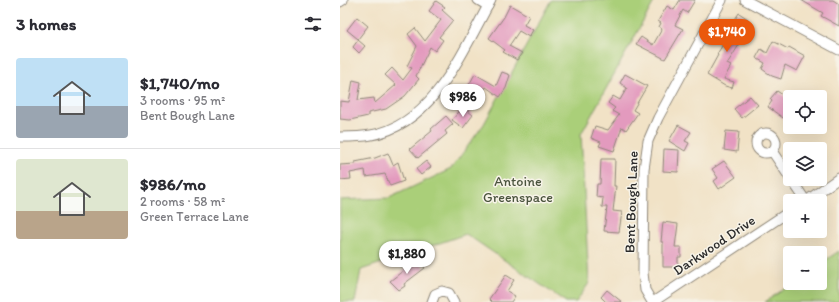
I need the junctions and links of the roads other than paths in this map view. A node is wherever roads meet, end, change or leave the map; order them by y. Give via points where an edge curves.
1 (343, 0) edge
2 (478, 0) edge
3 (722, 0) edge
4 (745, 0) edge
5 (340, 2) edge
6 (489, 3) edge
7 (839, 50) edge
8 (340, 137) edge
9 (772, 151) dead end
10 (783, 168) edge
11 (839, 178) edge
12 (816, 194) edge
13 (783, 216) edge
14 (432, 302) edge
15 (454, 302) edge
16 (652, 302) edge

1 - 5 street
2 - 6 street
3 - 16 street, Bent Bough Lane via 658,118 646,150 643,282
4 - 7 street
6 - 8 street via 441,88 422,110 389,130 371,135
9 - 10 street
11 - 12 street
13 - 16 street, Darkwood Drive
14 - 15 street via 435,294 442,291 449,293

